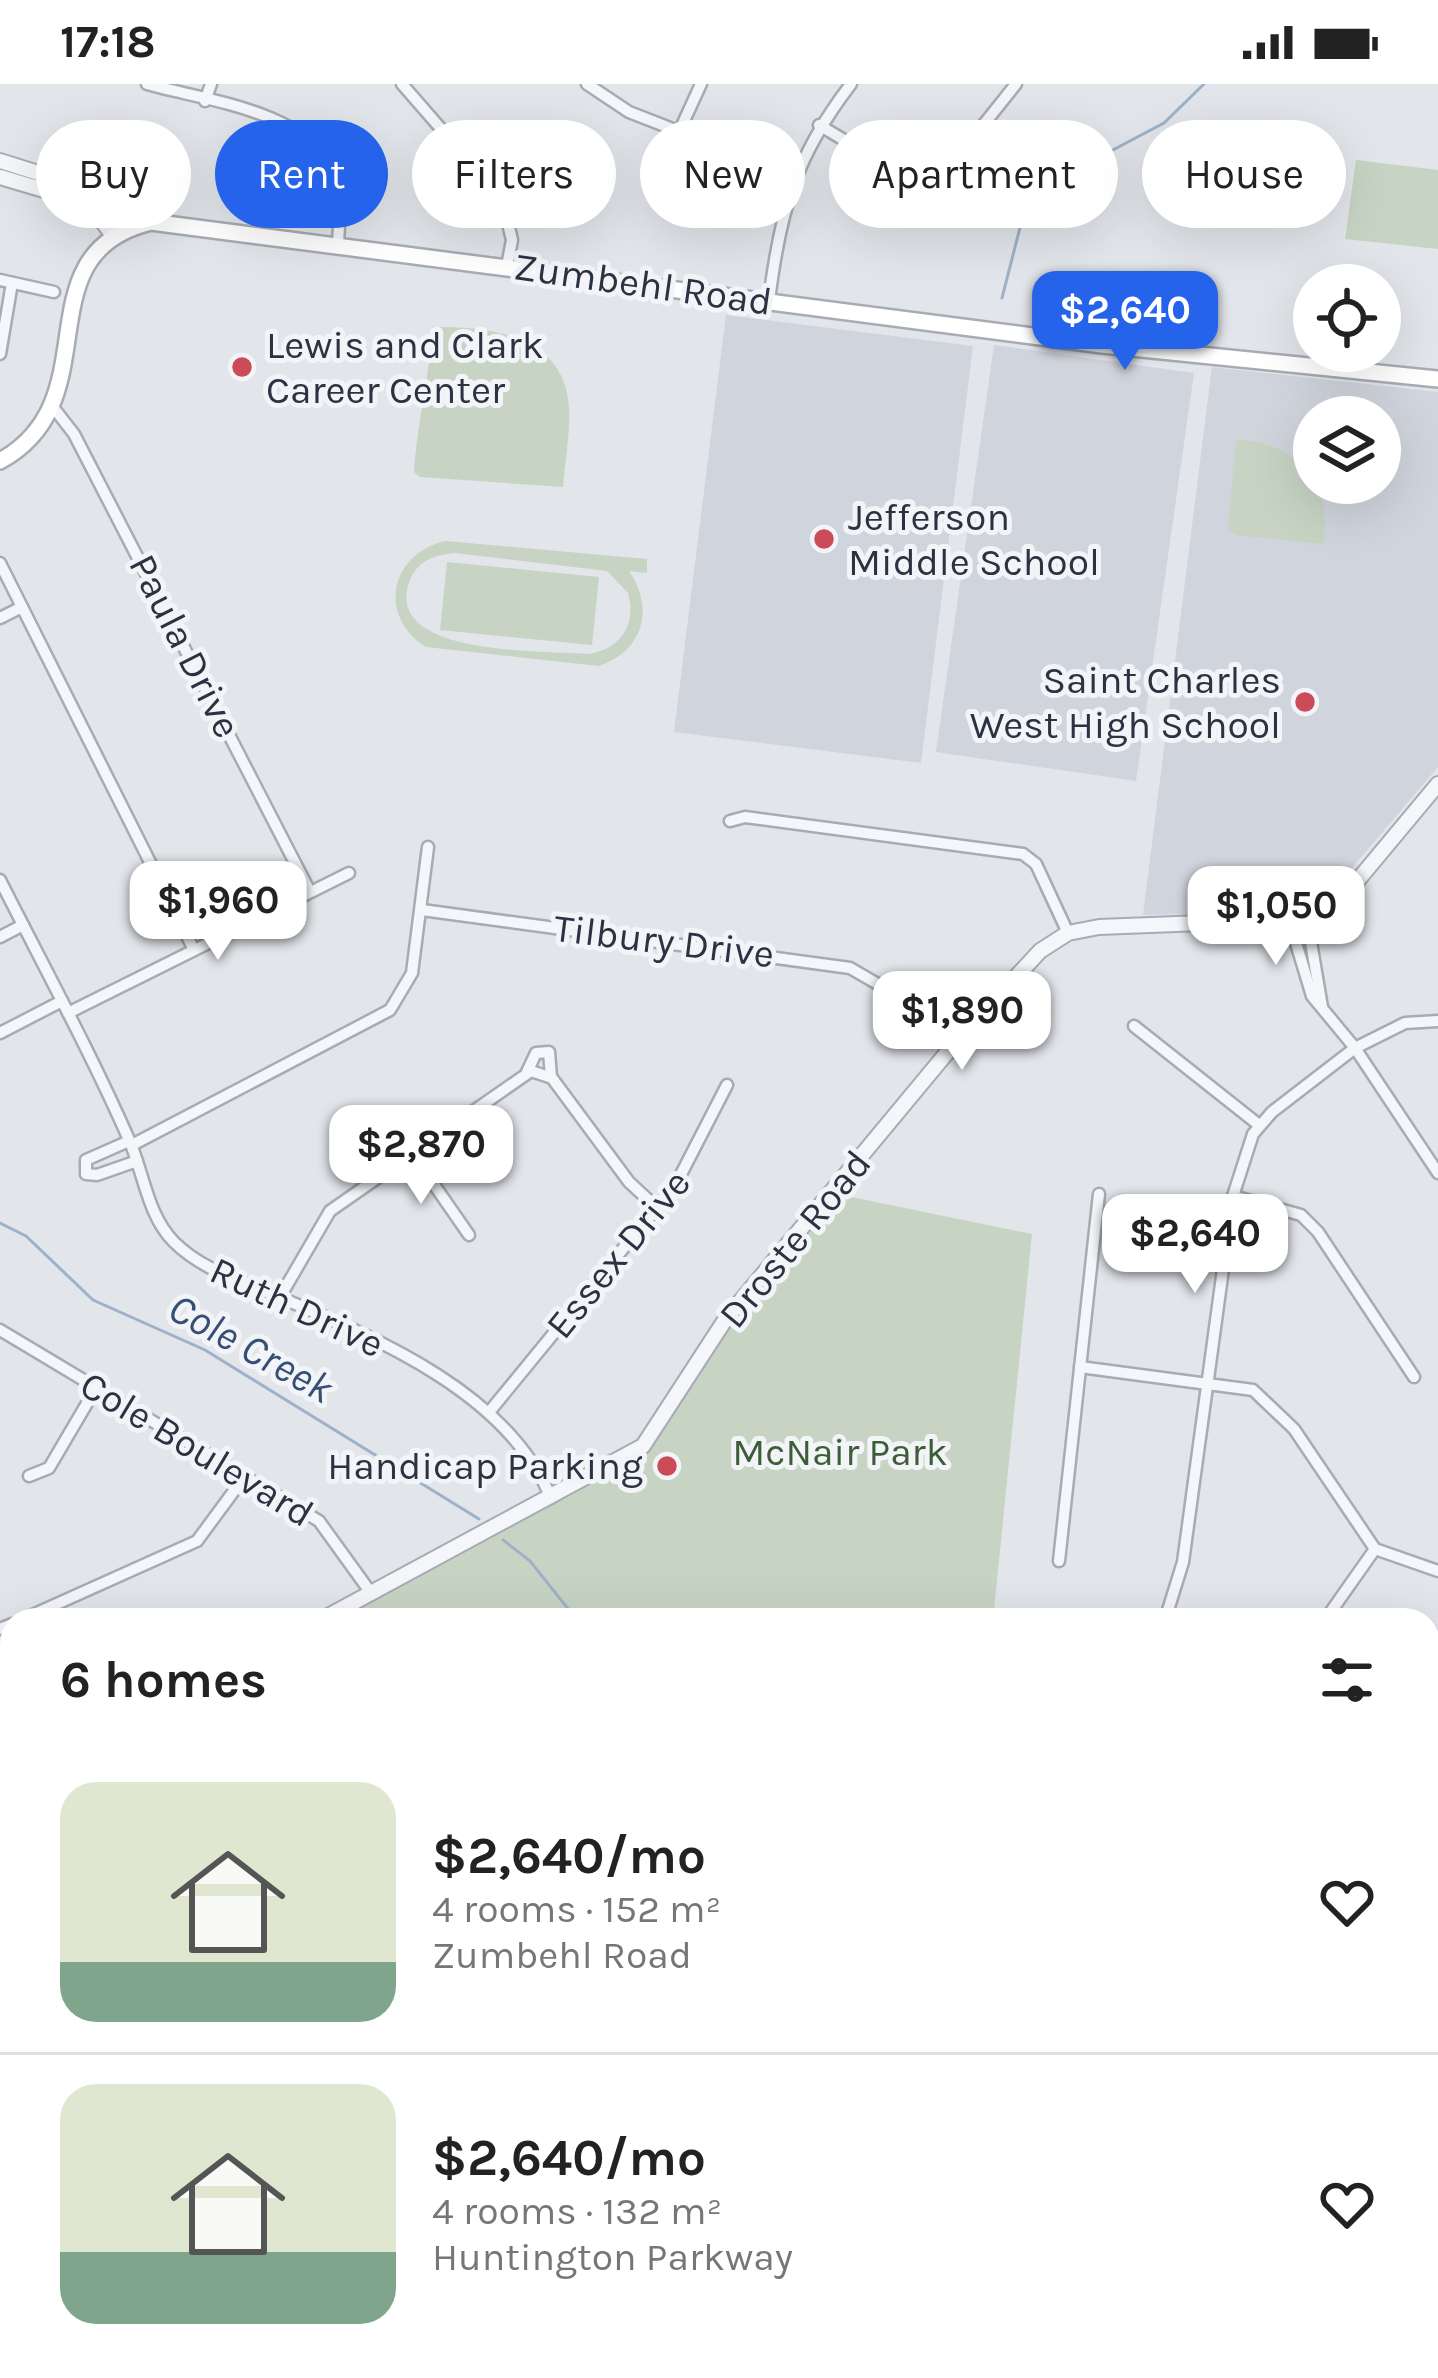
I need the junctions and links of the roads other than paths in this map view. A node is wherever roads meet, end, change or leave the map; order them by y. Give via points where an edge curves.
1 (146, 84) edge
2 (211, 84) edge
3 (402, 84) edge
4 (586, 84) edge
5 (701, 84) edge
6 (851, 84) edge
7 (1016, 84) edge
8 (205, 101) junction
9 (649, 120) edge
10 (684, 120) edge
11 (820, 125) junction
12 (805, 153) edge
13 (0, 161) edge
14 (0, 177) edge
15 (778, 228) edge
16 (117, 232) junction
17 (338, 244) junction
18 (507, 266) junction
19 (6, 282) edge
20 (54, 292) dead end
21 (769, 301) junction
22 (0, 355) edge
23 (1438, 379) edge
24 (53, 407) junction
25 (0, 460) edge
26 (0, 563) edge
27 (22, 608) junction
28 (0, 618) edge
29 (1438, 785) edge
30 (730, 821) dead end
31 (428, 847) dead end
32 (349, 872) dead end
33 (0, 880) edge
34 (309, 890) junction
35 (422, 910) junction
36 (1301, 922) junction
37 (23, 925) junction
38 (1068, 934) junction
39 (0, 938) edge
40 (194, 950) junction
41 (64, 1007) junction
42 (1438, 1021) edge
43 (1134, 1026) dead end
44 (0, 1033) edge
45 (955, 1043) junction
46 (1354, 1048) junction
47 (527, 1072) junction
48 (551, 1077) junction
49 (727, 1084) dead end
50 (1259, 1125) junction
51 (130, 1143) junction
52 (412, 1153) junction
53 (137, 1161) junction
54 (1437, 1170) edge
55 (1100, 1194) dead end
56 (1233, 1196) junction
57 (657, 1208) junction
58 (469, 1235) dead end
59 (280, 1297) junction
60 (0, 1330) edge
61 (1080, 1366) junction
62 (1414, 1378) dead end
63 (1205, 1382) junction
64 (96, 1388) junction
65 (490, 1412) junction
66 (29, 1476) dead end
67 (245, 1476) junction
68 (551, 1498) junction
69 (1375, 1549) junction
70 (1060, 1561) dead end
71 (1438, 1571) edge
72 (371, 1593) junction
73 (48, 1608) edge
74 (343, 1608) edge
75 (1169, 1608) edge
76 (1333, 1608) edge

1 - 8 street
2 - 8 street
3 - 18 street via 502,199 512,240
4 - 9 street
5 - 10 street
6 - 11 street
7 - 11 street via 945,173 928,183
8 - 17 street via 311,141 332,168
11 - 12 street
13 - 16 street via 89,189
14 - 16 street via 88,203
15 - 21 street
16 - 17 main road, Zumbehl Road via 151,222
16 - 24 main road via 84,263
17 - 18 main road, Zumbehl Road
18 - 21 main road, Zumbehl Road
19 - 20 street
19 - 22 street
21 - 23 main road, Zumbehl Road
24 - 25 main road
24 - 34 street, Paula Drive via 173,619
26 - 27 street
27 - 28 street
27 - 40 street
29 - 36 street via 1358,880
30 - 38 street via 1023,854 1036,864
31 - 35 street
32 - 34 street
33 - 37 street, Ruth Drive
34 - 40 street
35 - 45 street, Tilbury Drive via 850,968
35 - 51 street via 412,973 390,1010
36 - 38 street
36 - 46 street via 1322,1007
37 - 39 street
37 - 41 street, Ruth Drive
38 - 45 street, Droste Road via 1040,951
40 - 41 street
41 - 44 street
41 - 51 street, Ruth Drive
42 - 46 street via 1405,1023
43 - 50 street
45 - 68 street, Droste Road via 725,1320 643,1446
46 - 50 street
46 - 54 street
47 - 48 street
47 - 48 street via 536,1053 550,1052
47 - 52 street
48 - 57 street
49 - 57 street, Essex Drive via 693,1159
50 - 56 street
51 - 53 street, Ruth Drive
51 - 53 street via 86,1160 86,1174
52 - 58 street
52 - 59 street via 330,1211
53 - 59 street, Ruth Drive via 172,1240 224,1276
55 - 61 street
56 - 62 street via 1301,1216 1318,1232
56 - 63 street
57 - 65 street, Essex Drive
59 - 65 street, Ruth Drive via 401,1356
60 - 64 street, Cole Boulevard
61 - 63 street
61 - 70 street
63 - 69 street via 1253,1390 1279,1409
63 - 75 street via 1183,1562
64 - 66 street via 49,1468
64 - 67 street, Cole Boulevard
65 - 68 street, Ruth Drive via 521,1443
67 - 72 street, Cole Boulevard via 326,1527
67 - 73 street via 196,1541
68 - 72 street, Droste Road
69 - 71 street
69 - 76 street
72 - 74 street, Droste Road

